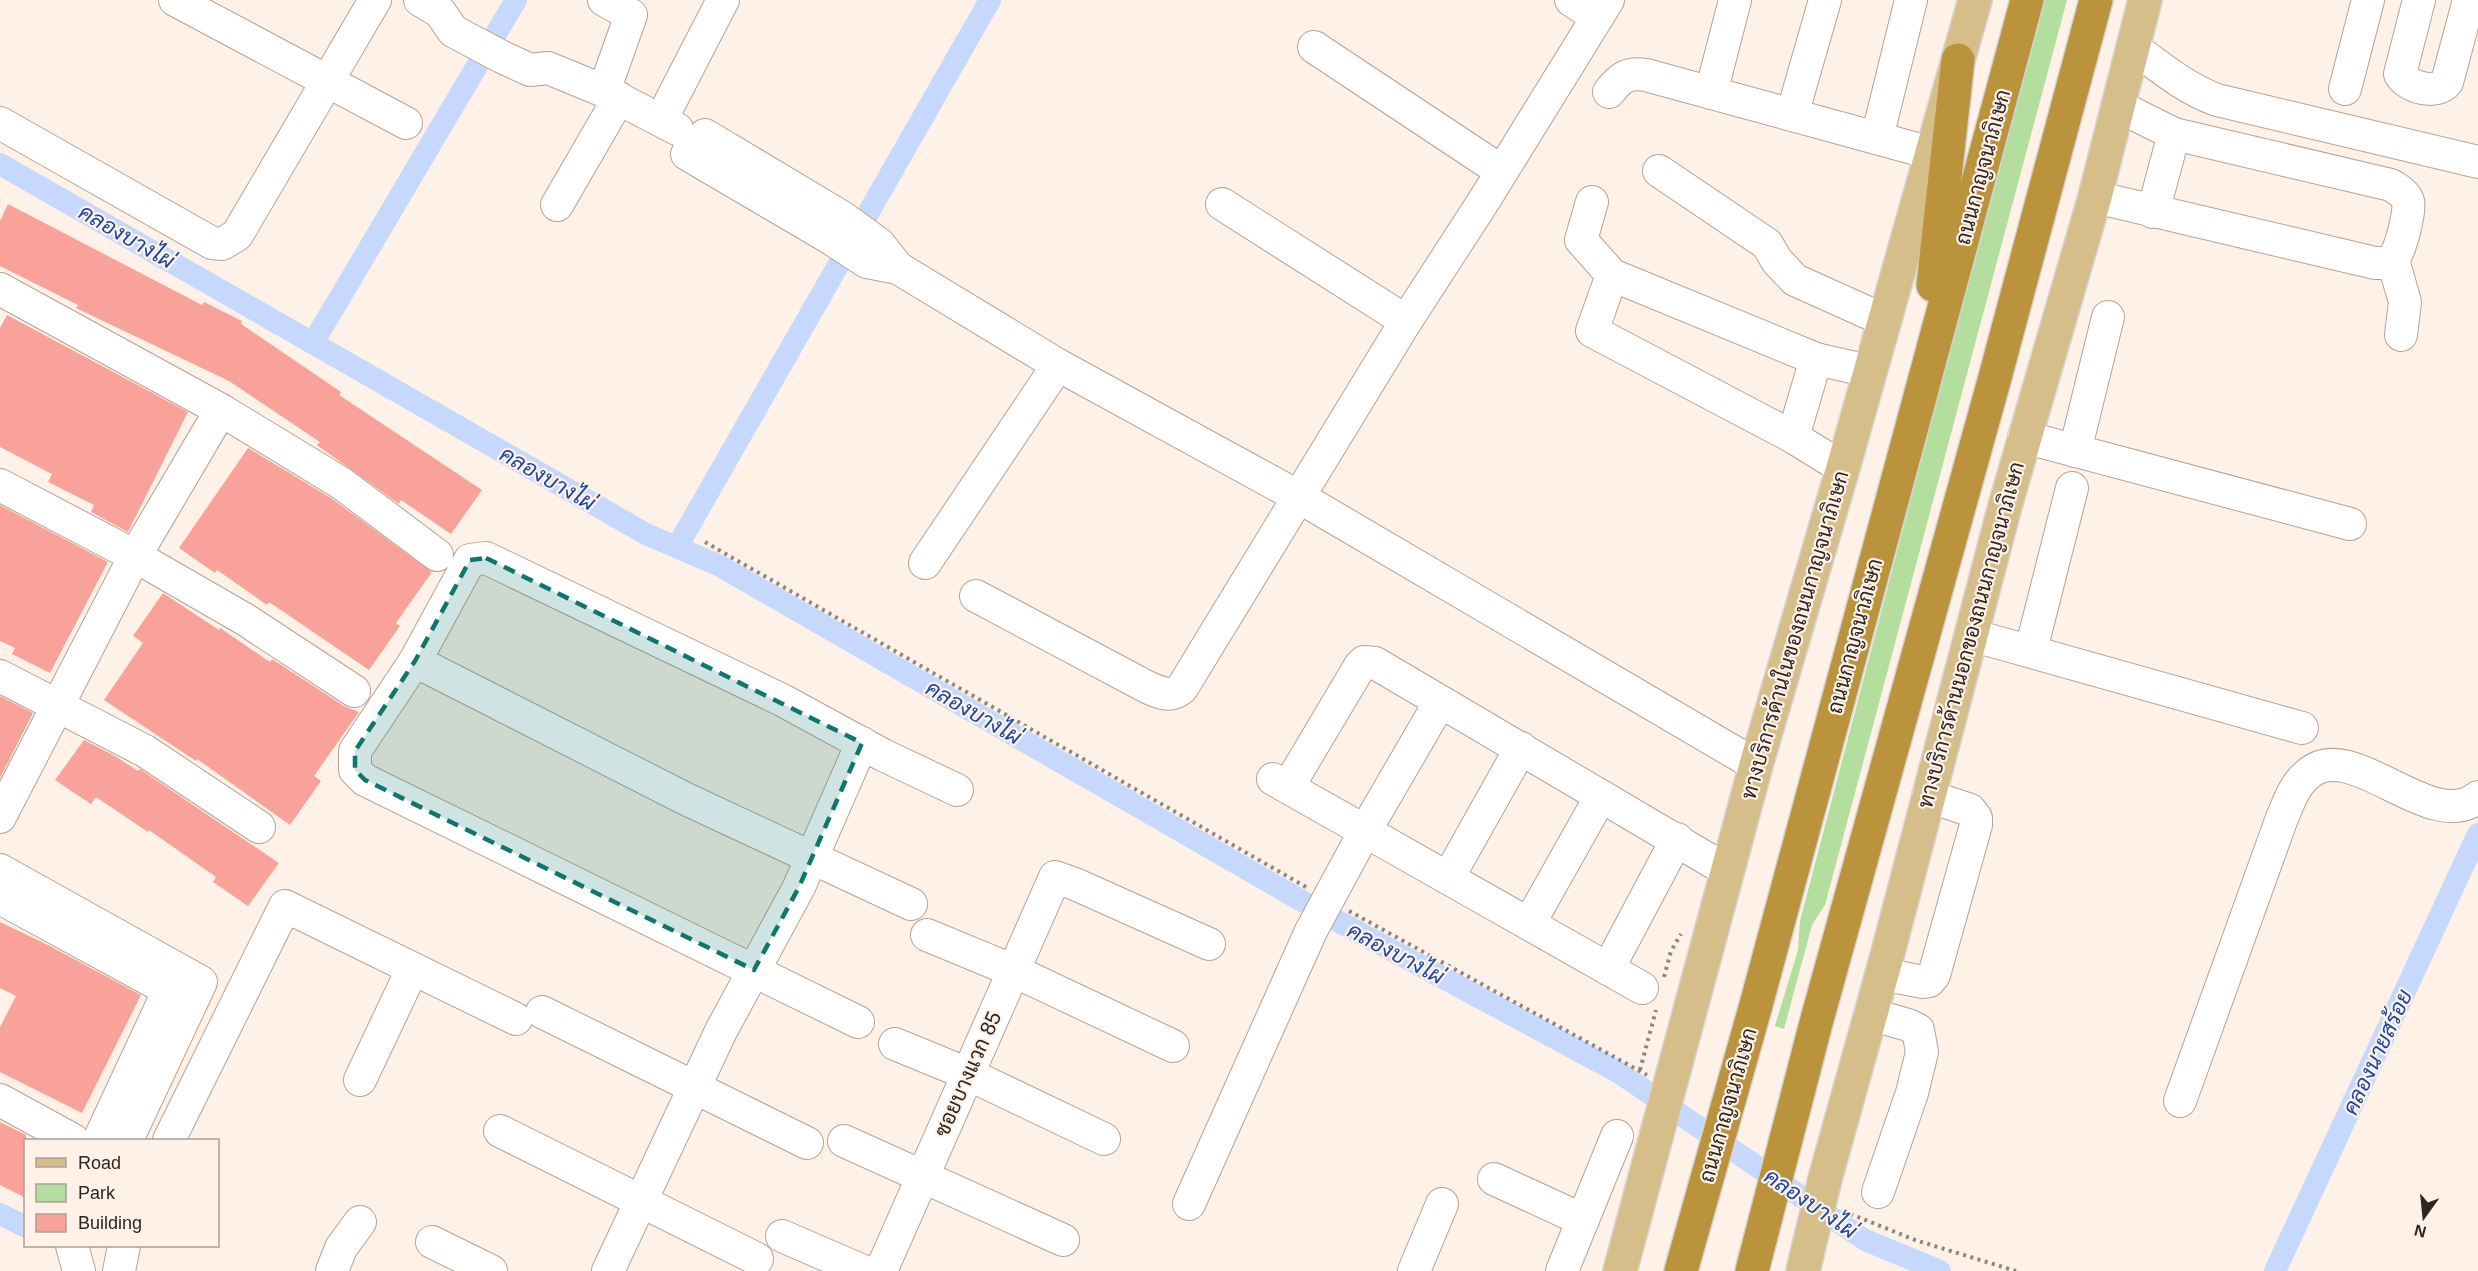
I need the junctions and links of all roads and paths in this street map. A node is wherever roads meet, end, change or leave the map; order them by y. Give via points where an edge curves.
1 (175, 0) edge
2 (375, 0) edge
3 (604, 0) edge
4 (723, 0) edge
5 (1570, 0) edge
6 (1736, 0) edge
7 (1825, 0) edge
8 (1911, 0) edge
9 (1974, 0) edge
10 (2027, 0) edge
11 (2096, 0) edge
12 (2116, 0) edge
13 (2145, 0) edge
14 (2368, 0) edge
15 (2419, 0) edge
16 (2469, 0) edge
17 (430, 6) edge
18 (1602, 9) edge
19 (1314, 47) dead end
20 (2134, 48) junction
21 (1959, 60) junction
22 (326, 80) junction
23 (2344, 89) dead end
24 (1609, 92) dead end
25 (1711, 93) junction
26 (611, 94) junction
27 (2118, 106) junction
28 (1792, 115) junction
29 (2065, 119) junction
30 (0, 123) edge
31 (406, 123) dead end
32 (2174, 134) junction
33 (683, 135) junction
34 (1877, 138) junction
35 (1931, 153) junction
36 (2478, 162) edge
37 (1502, 171) junction
38 (1659, 171) dead end
39 (2095, 197) junction
40 (1592, 202) dead end
41 (1222, 204) dead end
42 (557, 205) dead end
43 (2152, 212) junction
44 (2393, 260) junction
45 (1611, 275) junction
46 (0, 290) edge
47 (2108, 317) dead end
48 (1884, 320) junction
49 (1407, 321) junction
50 (2401, 335) dead end
51 (1816, 359) junction
52 (1058, 365) junction
53 (1869, 371) junction
54 (1922, 388) junction
55 (221, 411) junction
56 (1792, 437) junction
57 (2024, 437) junction
58 (2075, 451) junction
59 (1843, 468) junction
60 (0, 485) edge
61 (2072, 488) dead end
62 (1299, 497) junction
63 (2350, 524) dead end
64 (705, 542) dead end
65 (437, 555) dead end
66 (135, 556) junction
67 (925, 563) dead end
68 (976, 596) dead end
69 (1971, 635) junction
70 (2031, 650) junction
71 (415, 661) junction
72 (0, 676) edge
73 (354, 691) dead end
74 (1440, 702) junction
75 (57, 707) junction
76 (2302, 728) dead end
77 (862, 743) junction
78 (1521, 748) junction
79 (1756, 765) junction
80 (957, 790) dead end
81 (1601, 796) junction
82 (1928, 796) junction
83 (2478, 796) edge
84 (0, 817) edge
85 (259, 827) dead end
86 (1365, 831) junction
87 (1677, 839) junction
88 (812, 858) junction
89 (0, 870) edge
90 (1728, 871) junction
91 (1448, 878) junction
92 (1327, 896) junction
93 (0, 898) edge
94 (911, 904) dead end
95 (1529, 924) junction
96 (76, 926) junction
97 (927, 935) dead end
98 (1209, 944) dead end
99 (1608, 969) junction
100 (412, 970) junction
101 (754, 970) junction
102 (1014, 972) junction
103 (1882, 974) junction
104 (1642, 988) dead end
105 (1870, 1014) junction
106 (858, 1022) dead end
107 (895, 1044) dead end
108 (1173, 1046) dead end
109 (968, 1074) junction
110 (1650, 1077) dead end
111 (360, 1080) dead end
112 (695, 1088) junction
113 (0, 1100) edge
114 (2180, 1101) dead end
115 (500, 1131) dead end
116 (1617, 1136) dead end
117 (71, 1139) edge
118 (99, 1139) edge
119 (127, 1139) edge
120 (169, 1139) edge
121 (1104, 1139) dead end
122 (844, 1142) dead end
123 (807, 1143) dead end
124 (923, 1176) junction
125 (1494, 1179) dead end
126 (1878, 1192) dead end
127 (642, 1202) junction
128 (1189, 1204) dead end
129 (1442, 1204) dead end
130 (1844, 1209) dead end
131 (1583, 1220) junction
132 (360, 1222) dead end
133 (782, 1236) dead end
134 (1063, 1240) dead end
135 (432, 1242) dead end
136 (73, 1247) edge
137 (124, 1247) edge
138 (757, 1259) dead end
139 (1623, 1261) edge
140 (79, 1271) edge
141 (118, 1271) edge
142 (332, 1271) edge
143 (490, 1271) edge
144 (608, 1271) edge
145 (863, 1271) edge
146 (881, 1271) edge
147 (1414, 1271) edge
148 (1562, 1271) edge
149 (1681, 1271) edge
150 (1752, 1271) edge
151 (1803, 1271) edge
152 (2016, 1271) edge

1 - 22 street
2 - 22 street
3 - 26 street via 631,15
4 - 33 street
5 - 18 street
6 - 25 street
7 - 28 street
8 - 34 street
9 - 21 main road, ทางบริการด้านในของถนนกาญจนาภิเษก
10 - 54 highway, ถนนกาญจนาภิเษก
11 - 29 highway
12 - 29 highway
13 - 20 main road, ทางบริการด้านนอกของถนนกาญจนาภิเษก
14 - 23 street
15 - 16 street via 2400,74 2406,82 2421,88 2443,87 2447,82
17 - 26 street via 462,14 474,30 506,47 540,54 548,68
18 - 37 street
19 - 37 street
20 - 27 main road, ทางบริการด้านนอกของถนนกาญจนาภิเษก
20 - 36 street via 2183,83 2217,100
21 - 35 main road, ทางบริการด้านในของถนนกาญจนาภิเษก
21 - 54 highway
22 - 30 street via 237,236 222,244 212,243
22 - 31 street
24 - 25 street via 1620,79 1636,73
25 - 28 street
26 - 33 street
26 - 42 street
27 - 32 street
27 - 39 main road, ทางบริการด้านนอกของถนนกาญจนาภิเษก
28 - 34 street
29 - 150 highway via 1816,1023
32 - 43 street
32 - 44 street via 2391,185 2403,193 2409,210
33 - 52 street
34 - 35 street
35 - 48 main road, ทางบริการด้านในของถนนกาญจนาภิเษก
37 - 49 street
38 - 48 street via 1767,244 1795,280
39 - 43 street
39 - 57 main road, ทางบริการด้านนอกของถนนกาญจนาภิเษก
40 - 45 street via 1581,240
41 - 49 street
43 - 44 street via 2375,263
44 - 50 street via 2405,302
45 - 51 street
45 - 56 street via 1592,331
46 - 55 street
47 - 58 street
48 - 53 main road, ทางบริการด้านในของถนนกาญจนาภิเษก
49 - 62 street
51 - 53 street
51 - 56 street
52 - 62 street
52 - 67 street
53 - 59 main road, ทางบริการด้านในของถนนกาญจนาภิเษก
54 - 149 highway, ถนนกาญจนาภิเษก
55 - 65 street via 341,483
55 - 66 street
56 - 59 street
57 - 58 street
57 - 69 main road, ทางบริการด้านนอกของถนนกาญจนาภิเษก
58 - 63 street
59 - 79 main road, ทางบริการด้านในของถนนกาญจนาภิเษก
60 - 66 street
61 - 70 street
62 - 68 street via 1182,688 1175,693 1162,694 1147,687
62 - 79 street
64 - 92 path
66 - 73 street via 246,620
66 - 75 street
69 - 70 street
69 - 82 main road, ทางบริการด้านนอกของถนนกาญจนาภิเษก
70 - 76 street
71 - 77 street via 470,560 486,558 782,700
71 - 88 street
71 - 101 street via 355,751 356,770 365,780
72 - 75 street
74 - 78 street
74 - 86 street
74 - 86 street via 1375,663 1364,662 1281,783
75 - 84 street
75 - 85 street via 145,751
77 - 80 street
77 - 88 street
78 - 81 street
78 - 91 street
79 - 90 main road, ทางบริการด้านในของถนนกาญจนาภิเษก
81 - 87 street
81 - 95 street
82 - 103 main road, ทางบริการด้านนอกของถนนกาญจนาภิเษก
82 - 103 street via 1970,810 1976,825 1934,975 1923,982
83 - 114 street via 2451,806 2432,803 2351,767 2330,764 2309,772 2294,790 2282,818
86 - 91 street
86 - 92 street
87 - 90 street
87 - 99 street
88 - 94 street
88 - 101 street
89 - 96 street
90 - 139 main road, ทางบริการด้านในของถนนกาญจนาภิเษก
91 - 95 street
92 - 110 path
92 - 128 street
93 - 96 street
95 - 99 street
96 - 118 street via 169,990
96 - 119 street via 201,982
97 - 102 street
98 - 102 street, ซอยบางแวก 85 via 1055,877
99 - 104 street
100 - 111 street
100 - 112 street
100 - 120 street via 285,906
101 - 106 street
101 - 112 street
102 - 108 street
102 - 109 street, ซอยบางแวก 85
103 - 105 main road, ทางบริการด้านนอกของถนนกาญจนาภิเษก
105 - 126 street via 1918,1030 1922,1052
105 - 151 main road, ทางบริการด้านนอกของถนนกาญจนาภิเษก
107 - 109 street
109 - 121 street
109 - 124 street, ซอยบางแวก 85
112 - 123 street
112 - 127 street
113 - 117 street
115 - 127 street
116 - 131 street
122 - 124 street
124 - 134 street
124 - 146 street, ซอยบางแวก 85
125 - 131 street
127 - 138 street
127 - 144 street
129 - 147 street
130 - 152 path via 1915,1240
131 - 148 street
132 - 142 street via 341,1248
133 - 145 street
135 - 143 street
136 - 140 street
137 - 141 street

